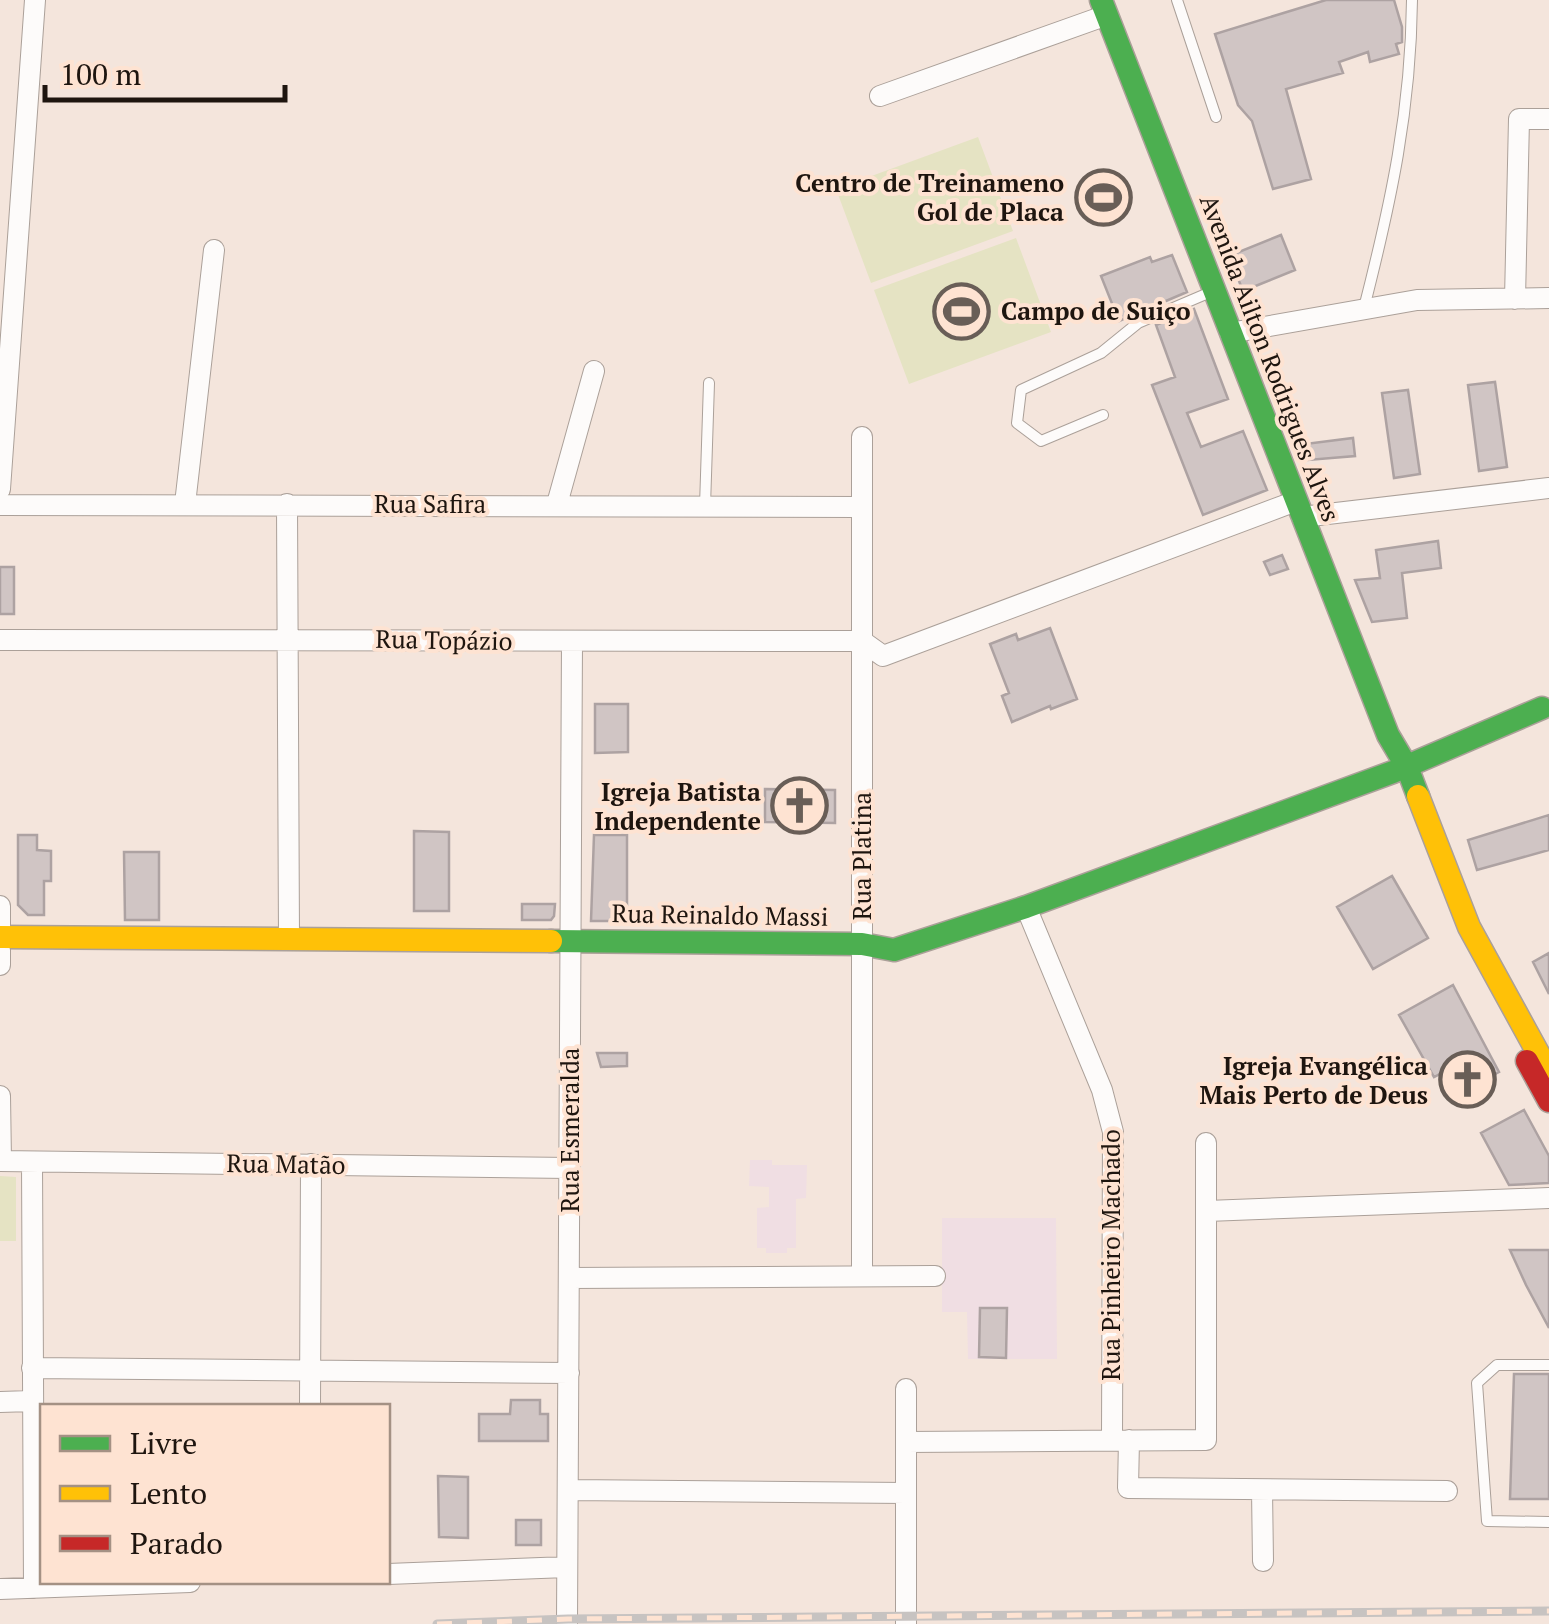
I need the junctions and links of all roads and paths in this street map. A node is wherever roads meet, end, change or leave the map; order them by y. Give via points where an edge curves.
1 (36, 0) edge
2 (1177, 0) edge
3 (1412, 0) edge
4 (1104, 7) edge
5 (880, 96) dead end
6 (1216, 117) dead end
7 (1549, 119) edge
8 (214, 250) dead end
9 (1214, 290) junction
10 (1549, 298) edge
11 (1515, 299) junction
12 (1364, 308) junction
13 (1230, 332) junction
14 (594, 372) dead end
15 (709, 384) dead end
16 (1103, 414) dead end
17 (862, 437) dead end
18 (1549, 488) edge
19 (0, 489) edge
20 (0, 504) edge
21 (185, 504) junction
22 (287, 504) junction
23 (557, 504) junction
24 (705, 506) junction
25 (861, 507) junction
26 (1299, 509) junction
27 (287, 639) junction
28 (0, 640) edge
29 (862, 640) junction
30 (572, 642) junction
31 (883, 656) junction
32 (862, 664) junction
33 (1542, 708) dead end
34 (1400, 769) junction
35 (0, 906) edge
36 (1026, 907) junction
37 (0, 929) edge
38 (0, 937) edge
39 (289, 940) junction
40 (570, 941) junction
41 (862, 944) junction
42 (0, 950) edge
43 (0, 965) edge
44 (1510, 1014) junction
45 (1549, 1073) edge
46 (0, 1096) edge
47 (1549, 1101) edge
48 (1206, 1142) dead end
49 (0, 1161) edge
50 (32, 1162) junction
51 (311, 1164) junction
52 (570, 1168) junction
53 (1549, 1198) edge
54 (1206, 1212) junction
55 (862, 1276) junction
56 (935, 1276) dead end
57 (569, 1278) junction
58 (1549, 1365) edge
59 (32, 1368) junction
60 (310, 1370) junction
61 (569, 1373) junction
62 (906, 1389) dead end
63 (32, 1401) junction
64 (0, 1402) edge
65 (310, 1404) edge
66 (1120, 1440) junction
67 (906, 1442) junction
68 (569, 1490) junction
69 (1262, 1490) junction
70 (1447, 1492) dead end
71 (906, 1493) junction
72 (1549, 1522) edge
73 (1262, 1560) dead end
74 (568, 1567) junction
75 (390, 1574) edge
76 (138, 1584) edge
77 (34, 1588) junction
78 (0, 1589) edge
79 (567, 1623) edge
80 (906, 1624) edge

1 - 19 street
2 - 6 lane
3 - 12 lane via 1404,124
4 - 5 street
4 - 9 street, Avenida Ailton Rodrigues Alves
7 - 11 street via 1519,119
8 - 21 street
9 - 13 street, Avenida Ailton Rodrigues Alves
9 - 16 lane via 1138,323 1101,353 1021,390 1017,422 1041,440
10 - 11 street
11 - 12 street
12 - 13 street
13 - 26 street, Avenida Ailton Rodrigues Alves
14 - 23 street
15 - 24 lane
17 - 25 street, Rua Platina
18 - 26 street
20 - 21 street, Rua Safira
21 - 22 street, Rua Safira
22 - 23 street, Rua Safira
22 - 27 street
23 - 24 street, Rua Safira
24 - 25 street, Rua Safira
25 - 29 street, Rua Platina
26 - 31 street
26 - 34 street, Avenida Ailton Rodrigues Alves
27 - 28 street, Rua Topázio
27 - 30 street, Rua Topázio
27 - 39 street
29 - 30 street, Rua Topázio
29 - 31 street
29 - 32 street, Rua Platina
30 - 40 street, Rua Esmeralda
31 - 32 street
32 - 41 street, Rua Platina
33 - 34 street, Rua Reinaldo Massi
34 - 36 street, Rua Reinaldo Massi
34 - 44 street, Avenida Ailton Rodrigues Alves via 1455,931
35 - 37 street
36 - 41 street, Rua Reinaldo Massi via 894,950
36 - 66 street, Rua Pinheiro Machado via 1113,1132
38 - 39 street, Rua Reinaldo Massi
39 - 40 street, Rua Reinaldo Massi
40 - 41 street, Rua Reinaldo Massi
40 - 52 street, Rua Esmeralda
41 - 55 street, Rua Platina
42 - 43 street
44 - 45 street, Avenida Ailton Rodrigues Alves
44 - 47 street, Avenida Ailton Rodrigues Alves
46 - 49 street
48 - 54 street
49 - 50 street, Rua Matão
50 - 51 street, Rua Matão
50 - 59 street
51 - 52 street, Rua Matão
51 - 60 street
52 - 57 street, Rua Esmeralda
53 - 54 street
54 - 66 street via 1206,1440
55 - 56 street
55 - 57 street
57 - 61 street, Rua Esmeralda
58 - 72 lane via 1498,1365 1477,1383 1487,1522
59 - 60 street
59 - 63 street
60 - 61 street
60 - 65 street
61 - 68 street, Rua Esmeralda
62 - 67 street
63 - 64 street
63 - 77 street
66 - 67 street
66 - 69 street, Rua Pinheiro Machado via 1128,1488
67 - 71 street
68 - 71 street
68 - 74 street, Rua Esmeralda
69 - 70 street
69 - 73 street
71 - 80 street
74 - 75 street
74 - 79 street, Rua Esmeralda
76 - 77 street
77 - 78 street

